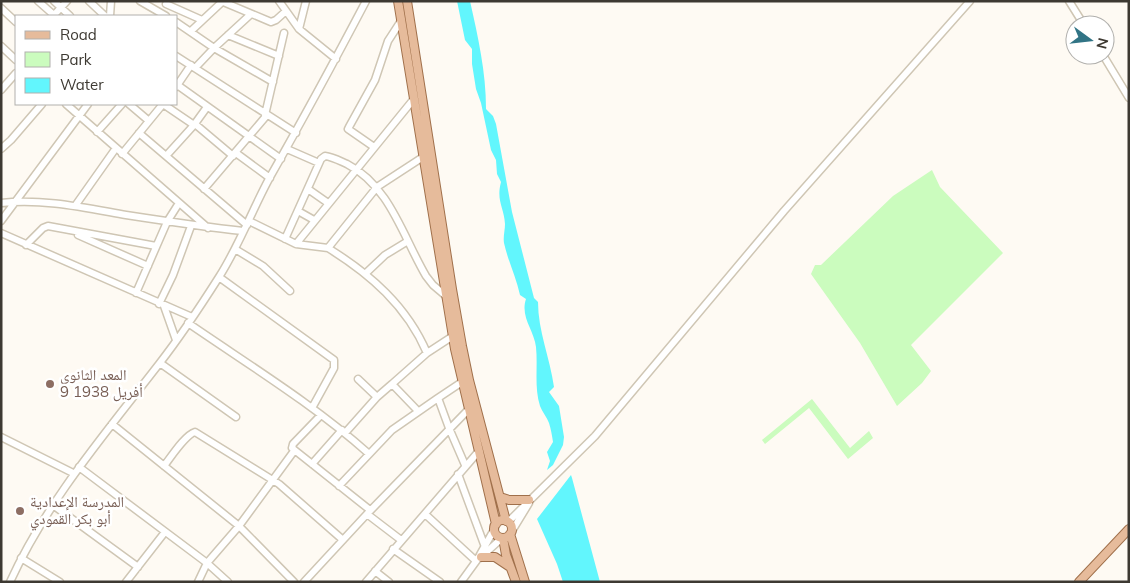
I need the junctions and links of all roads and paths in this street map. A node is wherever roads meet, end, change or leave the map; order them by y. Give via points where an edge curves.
1 (38, 1) edge
2 (54, 1) edge
3 (67, 1) edge
4 (89, 1) edge
5 (110, 1) edge
6 (140, 1) edge
7 (278, 1) edge
8 (286, 1) edge
9 (306, 1) edge
10 (366, 1) edge
11 (407, 1) edge
12 (970, 1) edge
13 (1069, 1) edge
14 (222, 2) edge
15 (398, 2) edge
16 (167, 3) edge
17 (1, 8) edge
18 (61, 8) junction
19 (285, 10) junction
20 (251, 14) junction
21 (53, 15) edge
22 (55, 15) edge
23 (69, 15) edge
24 (108, 15) edge
25 (109, 15) edge
26 (162, 15) edge
27 (1078, 15) edge
28 (202, 20) junction
29 (15, 21) edge
30 (401, 21) junction
31 (178, 23) edge
32 (299, 29) junction
33 (191, 31) junction
34 (284, 33) dead end
35 (228, 35) junction
36 (1, 46) edge
37 (214, 48) junction
38 (279, 56) junction
39 (178, 57) edge
40 (15, 59) edge
41 (336, 59) junction
42 (1109, 65) edge
43 (193, 67) junction
44 (15, 74) edge
45 (273, 82) junction
46 (178, 85) edge
47 (178, 87) edge
48 (1, 90) edge
49 (1129, 98) edge
50 (413, 100) junction
51 (41, 105) edge
52 (67, 105) edge
53 (87, 105) edge
54 (121, 105) edge
55 (130, 105) edge
56 (162, 105) edge
57 (165, 105) edge
58 (207, 107) junction
59 (79, 115) junction
60 (266, 115) junction
61 (149, 121) junction
62 (194, 124) junction
63 (97, 132) junction
64 (139, 133) junction
65 (296, 133) junction
66 (250, 136) junction
67 (374, 147) junction
68 (116, 148) junction
69 (1, 149) edge
70 (287, 149) junction
71 (122, 154) junction
72 (235, 154) junction
73 (166, 156) junction
74 (423, 157) junction
75 (281, 159) junction
76 (319, 163) junction
77 (356, 168) junction
78 (270, 178) junction
79 (377, 187) junction
80 (308, 189) junction
81 (204, 190) junction
82 (16, 201) junction
83 (1, 203) edge
84 (179, 203) junction
85 (328, 203) junction
86 (74, 206) junction
87 (298, 211) junction
88 (314, 220) junction
89 (1, 221) edge
90 (167, 222) junction
91 (191, 226) junction
92 (246, 226) junction
93 (208, 228) junction
94 (66, 230) junction
95 (1, 233) edge
96 (285, 239) junction
97 (408, 241) junction
98 (26, 244) junction
99 (296, 244) junction
100 (156, 246) junction
101 (328, 248) junction
102 (235, 249) junction
103 (148, 266) junction
104 (366, 274) junction
105 (219, 277) junction
106 (290, 291) dead end
107 (136, 293) junction
108 (446, 296) junction
109 (161, 305) junction
110 (190, 320) junction
111 (453, 336) junction
112 (176, 340) junction
113 (427, 353) junction
114 (160, 363) junction
115 (358, 379) dead end
116 (462, 382) junction
117 (392, 384) junction
118 (377, 397) junction
119 (438, 398) junction
120 (312, 408) junction
121 (469, 409) junction
122 (418, 411) junction
123 (321, 415) junction
124 (236, 417) dead end
125 (112, 424) junction
126 (449, 428) junction
127 (343, 432) junction
128 (1, 437) edge
129 (294, 451) junction
130 (479, 451) junction
131 (368, 453) junction
132 (312, 464) junction
133 (465, 465) junction
134 (164, 466) junction
135 (79, 467) junction
136 (73, 473) junction
137 (458, 474) junction
138 (273, 481) junction
139 (339, 486) junction
140 (500, 497) junction
141 (531, 499) junction
142 (53, 506) junction
143 (368, 512) junction
144 (425, 514) junction
145 (507, 521) junction
146 (239, 526) junction
147 (495, 526) junction
148 (1129, 529) edge
149 (165, 532) junction
150 (507, 535) junction
151 (343, 540) junction
152 (401, 540) junction
153 (485, 547) junction
154 (393, 549) junction
155 (21, 558) junction
156 (478, 559) junction
157 (208, 563) junction
158 (138, 567) junction
159 (510, 567) junction
160 (375, 571) junction
161 (10, 582) edge
162 (60, 582) edge
163 (126, 582) edge
164 (198, 582) edge
165 (228, 582) edge
166 (294, 582) edge
167 (304, 582) edge
168 (366, 582) edge
169 (389, 582) edge
170 (440, 582) edge
171 (461, 582) edge
172 (516, 582) edge
173 (525, 582) edge
174 (1079, 582) edge

1 - 21 street
2 - 18 street
3 - 18 street
4 - 24 street
5 - 25 street
6 - 26 street
7 - 19 street
8 - 19 street
9 - 32 street
10 - 41 street
11 - 140 main road via 462,346
12 - 141 street via 784,210 595,436
13 - 27 street
14 - 20 street
14 - 28 street
15 - 30 main road
16 - 26 street
16 - 28 street
17 - 29 street
18 - 22 street
18 - 23 street
19 - 20 street via 274,22
19 - 32 street
20 - 35 street
28 - 33 street
30 - 50 main road
30 - 67 street via 388,41 375,80 348,129
31 - 33 street
32 - 41 street
33 - 37 street
34 - 38 street
35 - 37 street
35 - 38 street
36 - 40 street
37 - 43 street
37 - 45 street
38 - 45 street
39 - 43 street
41 - 65 street
42 - 49 street
43 - 46 street
43 - 60 street
44 - 48 street
45 - 60 street
47 - 58 street
50 - 67 street
50 - 74 main road
51 - 69 street
52 - 59 street
53 - 59 street
54 - 63 street
55 - 61 street
56 - 61 street
57 - 62 street
58 - 62 street
58 - 66 street
59 - 63 street
59 - 82 street
60 - 65 street
60 - 66 street
61 - 64 street
62 - 72 street
62 - 73 street
63 - 68 street
64 - 71 street
64 - 73 street
65 - 70 street
66 - 72 street
66 - 75 street
67 - 77 street
68 - 71 street
68 - 86 street
70 - 75 street
70 - 76 street
71 - 84 street
72 - 78 street
72 - 81 street
73 - 81 street
74 - 79 street
74 - 108 main road
75 - 78 street
76 - 77 street via 322,157 327,156
76 - 80 street
77 - 79 street
77 - 85 street
78 - 92 street
79 - 97 street
79 - 101 street
80 - 85 street
80 - 87 street
81 - 92 street
82 - 83 street
82 - 86 street
82 - 89 street
84 - 90 street
84 - 93 street
85 - 88 street
86 - 90 street
87 - 88 street
87 - 96 street
88 - 99 street
90 - 91 street
90 - 100 street
91 - 93 street
91 - 109 street
92 - 93 street
92 - 96 street
92 - 102 street
94 - 98 street via 46,226
94 - 100 street
94 - 103 street
95 - 98 street
96 - 99 street
97 - 104 street via 384,255
97 - 108 street via 426,276
98 - 107 street
99 - 101 street
100 - 103 street
101 - 104 street
102 - 105 street
102 - 106 street via 263,266
103 - 107 street
104 - 113 street via 396,303
105 - 110 street
105 - 120 street via 334,360 334,368
107 - 109 street
108 - 111 main road
109 - 110 street
109 - 112 street
110 - 112 street
110 - 120 street
111 - 113 street
111 - 116 main road
112 - 114 street
113 - 117 street
114 - 124 street
114 - 125 street
115 - 118 street
116 - 119 street
116 - 121 main road
117 - 118 street
117 - 122 street
118 - 127 street
119 - 122 street
119 - 126 street
120 - 123 street
121 - 126 street
121 - 130 main road
122 - 131 street
123 - 127 street
123 - 129 street via 293,444
125 - 134 street
125 - 135 street
126 - 133 street
126 - 143 street
127 - 131 street
127 - 132 street
128 - 136 street
129 - 132 street
129 - 138 street
130 - 133 street
130 - 147 main road
131 - 139 street
132 - 139 street
133 - 137 street
134 - 138 street via 184,440 195,432
134 - 146 street
135 - 136 street
135 - 149 street
136 - 142 street
137 - 144 street
137 - 153 street
138 - 146 street
138 - 151 street
139 - 143 street
140 - 141 main road
140 - 145 main road
141 - 145 street
141 - 150 street
142 - 155 street
142 - 158 street
143 - 151 street
143 - 152 street
144 - 152 street
144 - 156 street
145 - 147 main road
145 - 150 main road via 511,525
146 - 157 street
146 - 166 street
147 - 150 main road via 496,534
147 - 153 street
148 - 174 main road
149 - 157 street
149 - 158 street
150 - 156 street
150 - 159 main road
150 - 173 main road
151 - 167 street
152 - 154 street
153 - 156 street
154 - 160 street
154 - 170 street
155 - 161 street
155 - 162 street
156 - 159 main road via 495,557
156 - 171 street
157 - 164 street
157 - 165 street
158 - 163 street
159 - 172 main road
160 - 168 street
160 - 169 street

